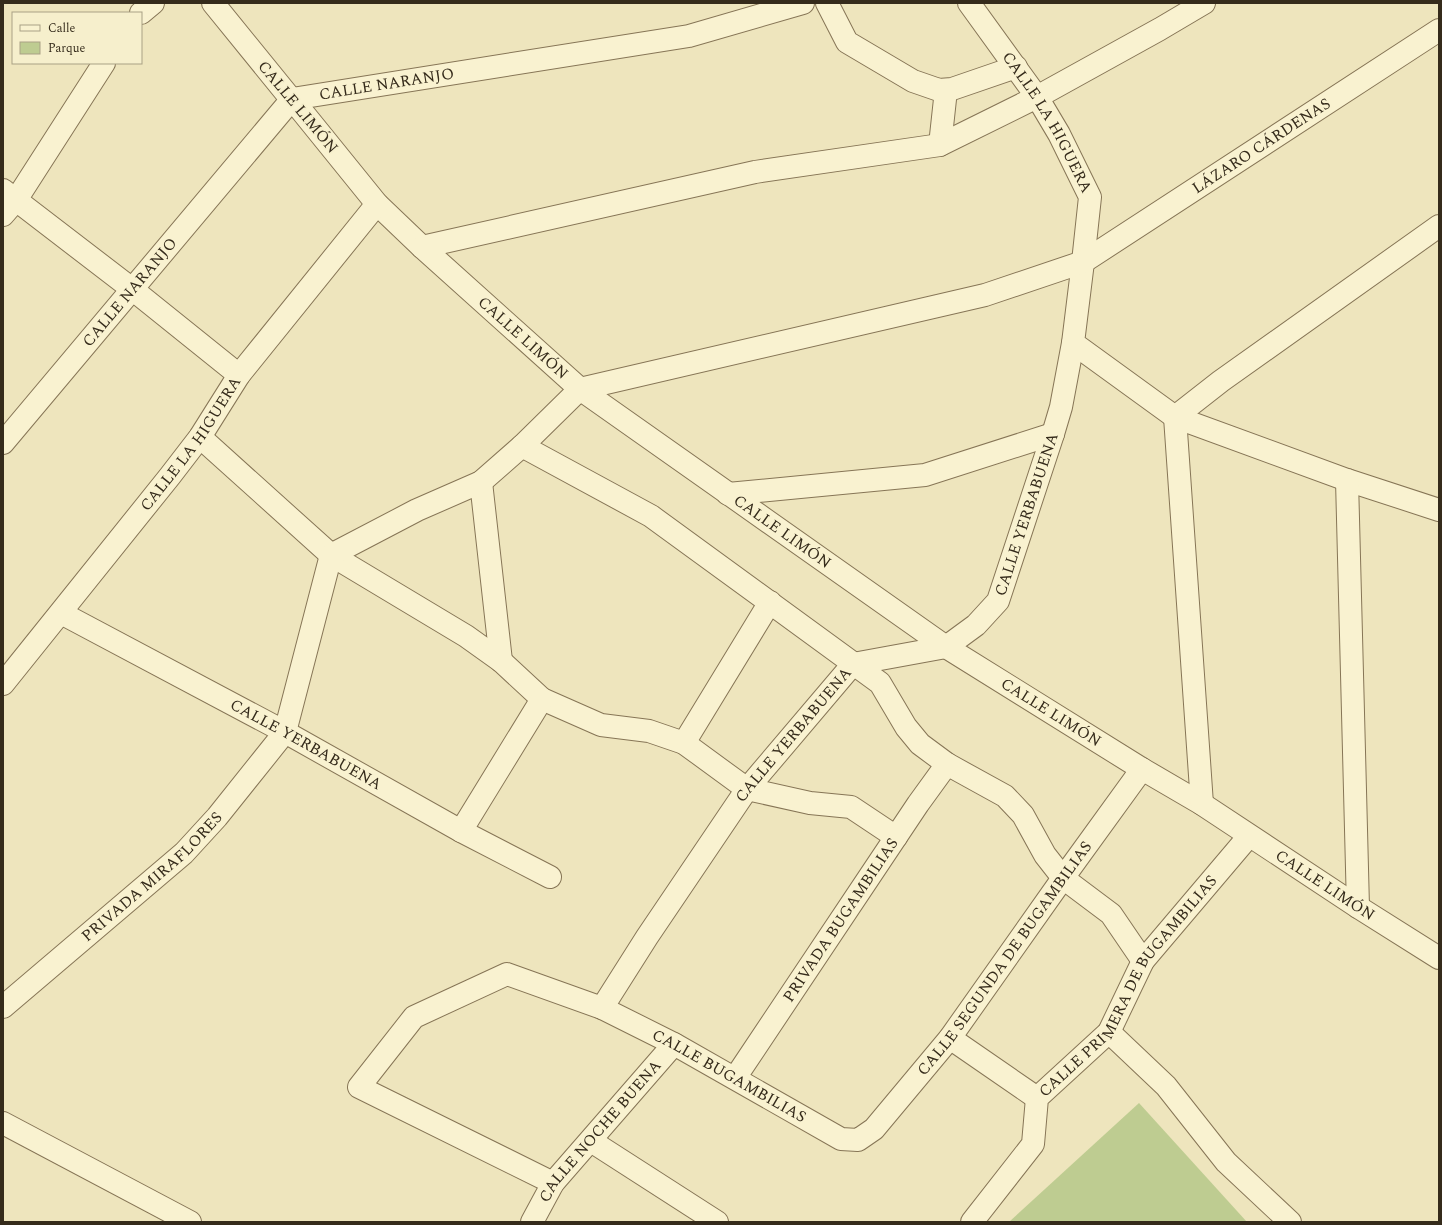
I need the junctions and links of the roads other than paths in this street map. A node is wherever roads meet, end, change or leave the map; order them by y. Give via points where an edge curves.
1 (153, 3) edge
2 (213, 3) edge
3 (803, 3) edge
4 (828, 3) edge
5 (969, 3) edge
6 (1204, 3) edge
7 (142, 12) edge
8 (1439, 30) edge
9 (103, 64) edge
10 (1016, 67) junction
11 (946, 90) junction
12 (1038, 97) junction
13 (292, 99) junction
14 (940, 145) junction
15 (7, 202) edge
16 (377, 204) junction
17 (1439, 226) edge
18 (422, 247) junction
19 (1084, 262) junction
20 (132, 289) junction
21 (1073, 343) junction
22 (239, 375) junction
23 (580, 389) junction
24 (1175, 417) junction
25 (1053, 434) junction
26 (200, 437) junction
27 (3, 443) edge
28 (522, 446) junction
29 (1347, 480) junction
30 (481, 482) junction
31 (728, 494) junction
32 (1439, 510) edge
33 (331, 555) junction
34 (770, 602) junction
35 (60, 613) junction
36 (946, 647) junction
37 (501, 662) junction
38 (852, 664) junction
39 (3, 684) edge
40 (542, 699) junction
41 (285, 732) junction
42 (684, 742) junction
43 (948, 764) junction
44 (1142, 769) junction
45 (747, 789) junction
46 (1202, 804) junction
47 (461, 831) junction
48 (1250, 836) junction
49 (896, 838) junction
50 (550, 877) dead end
51 (1063, 878) junction
52 (1358, 908) junction
53 (1439, 958) edge
54 (1143, 961) junction
55 (3, 1007) edge
56 (602, 1008) junction
57 (1109, 1032) junction
58 (950, 1038) junction
59 (674, 1044) junction
60 (735, 1078) junction
61 (1037, 1098) junction
62 (3, 1124) edge
63 (858, 1140) joint
64 (591, 1141) junction
65 (553, 1183) junction
66 (190, 1222) edge
67 (532, 1222) edge
68 (717, 1222) edge
69 (972, 1222) edge
70 (1290, 1222) edge

1 - 7 street
2 - 13 street, CALLE LIMÓN
3 - 13 street, CALLE NARANJO via 689,36
4 - 11 street via 847,42 913,81
5 - 10 street, CALLE LA HIGUERA
6 - 12 street
8 - 19 street, LÁZARO CÁRDENAS
9 - 15 street
10 - 11 street
10 - 12 street, CALLE LA HIGUERA
11 - 14 street
12 - 14 street
12 - 19 street, CALLE LA HIGUERA via 1090,197
13 - 16 street, CALLE LIMÓN
13 - 20 street, CALLE NARANJO
14 - 18 street via 755,172
15 - 20 street
16 - 18 street, CALLE LIMÓN
16 - 22 street, CALLE LA HIGUERA
17 - 24 street via 1221,381
18 - 23 street, CALLE LIMÓN
19 - 21 street, CALLE LA HIGUERA
19 - 23 street, LÁZARO CÁRDENAS via 985,295
20 - 22 street
20 - 27 street, CALLE NARANJO
21 - 24 street
21 - 25 street, CALLE YERBABUENA via 1061,407
22 - 26 street, CALLE LA HIGUERA
23 - 28 street
23 - 31 street, CALLE LIMÓN
24 - 29 street
24 - 46 street
25 - 31 street via 925,475
25 - 36 street, CALLE YERBABUENA via 998,601 976,625
26 - 33 street
26 - 35 street, CALLE LA HIGUERA
28 - 30 street
28 - 34 street via 651,516
29 - 32 street
29 - 52 street
30 - 33 street via 417,510
30 - 37 street
31 - 36 street, CALLE LIMÓN
33 - 37 street via 466,636
33 - 41 street
34 - 38 street
34 - 42 street
35 - 39 street, CALLE LA HIGUERA
35 - 41 street, CALLE YERBABUENA
36 - 38 street, CALLE YERBABUENA
36 - 44 street, CALLE LIMÓN
37 - 40 street
38 - 43 street via 880,682 906,727 920,744
38 - 45 street, CALLE YERBABUENA
40 - 42 street via 601,725 649,731
40 - 47 street
41 - 47 street, CALLE YERBABUENA
41 - 55 street, PRIVADA MIRAFLORES via 217,817 184,853
42 - 45 street
43 - 49 street, PRIVADA BUGAMBILIAS
43 - 51 street via 1005,796 1023,815 1045,855
44 - 46 street, CALLE LIMÓN
44 - 51 street, CALLE SEGUNDA DE BUGAMBILIAS
45 - 49 street via 810,803 851,807
45 - 56 street, CALLE YERBABUENA
46 - 48 street, CALLE LIMÓN
47 - 50 street, CALLE YERBABUENA
48 - 52 street, CALLE LIMÓN
48 - 54 street, CALLE PRIMERA DE BUGAMBILIAS
49 - 60 street, PRIVADA BUGAMBILIAS
51 - 54 street via 1111,914
51 - 58 street, CALLE SEGUNDA DE BUGAMBILIAS
52 - 53 street, CALLE LIMÓN
54 - 57 street, CALLE PRIMERA DE BUGAMBILIAS
56 - 59 street, CALLE BUGAMBILIAS
56 - 65 street, CALLE BUGAMBILIAS via 507,974 414,1017 359,1086
57 - 61 street, CALLE PRIMERA DE BUGAMBILIAS
57 - 70 street via 1166,1086 1226,1162
58 - 61 street
58 - 63 street, CALLE SEGUNDA DE BUGAMBILIAS via 874,1129
59 - 60 street, CALLE BUGAMBILIAS
59 - 64 street, CALLE NOCHE BUENA
60 - 63 street, CALLE BUGAMBILIAS via 841,1138
61 - 69 street, CALLE PRIMERA DE BUGAMBILIAS via 1033,1144
62 - 66 street
64 - 65 street, CALLE NOCHE BUENA
64 - 68 street
65 - 67 street, CALLE NOCHE BUENA

